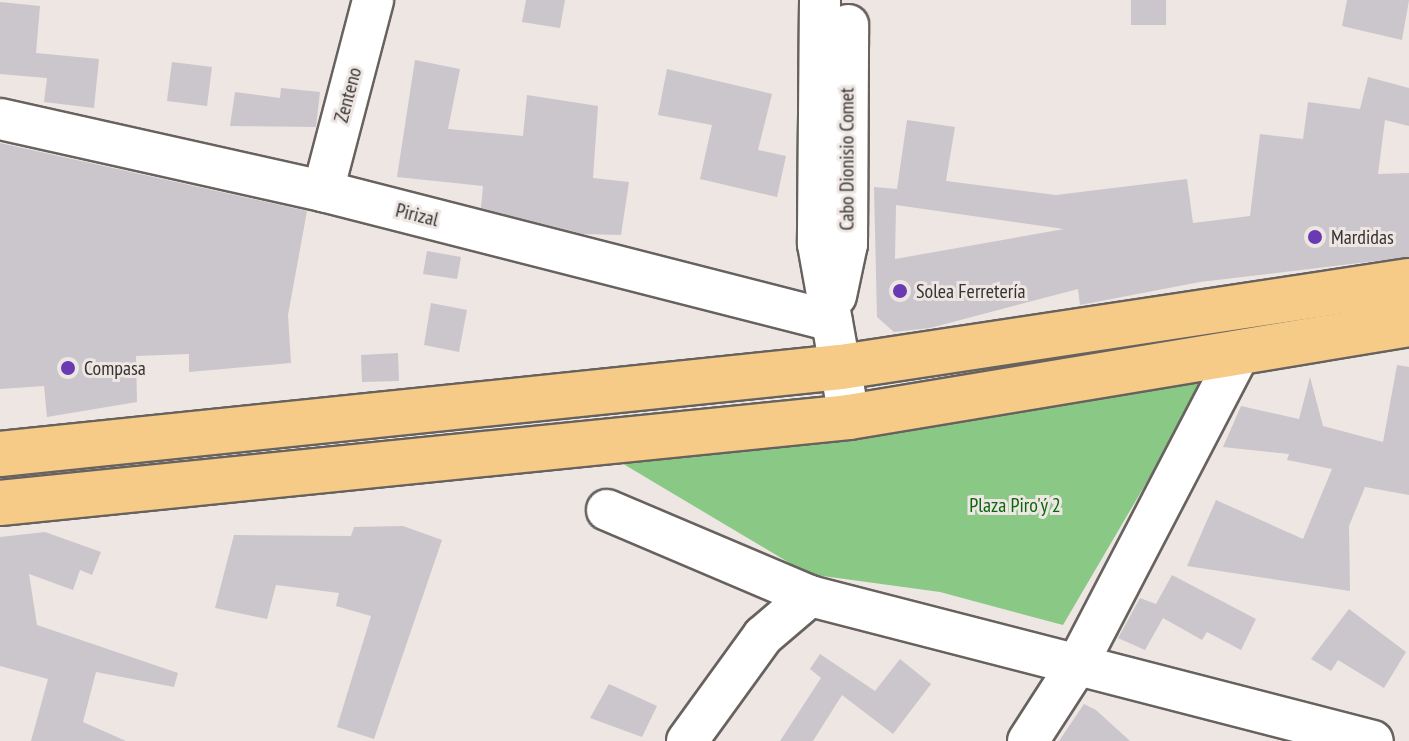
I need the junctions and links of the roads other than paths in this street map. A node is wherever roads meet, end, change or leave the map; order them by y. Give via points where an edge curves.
1 (373, 0) edge
2 (820, 0) edge
3 (848, 0) edge
4 (0, 119) edge
5 (323, 191) junction
6 (1409, 281) edge
7 (832, 318) junction
8 (1409, 324) edge
9 (1240, 352) junction
10 (841, 367) junction
11 (849, 417) junction
12 (273, 426) junction
13 (0, 454) edge
14 (277, 475) junction
15 (0, 503) edge
16 (607, 510) dead end
17 (810, 596) junction
18 (1077, 665) junction
19 (687, 741) edge
20 (1028, 741) edge
21 (1373, 741) edge

1 - 5 street, Zenteno
2 - 7 street, Cabo Dionisio Comet via 818,244
3 - 7 street, Cabo Dionisio Comet via 847,244
4 - 5 street, Pirizal
5 - 7 street, Pirizal
6 - 10 highway
7 - 10 street, Cabo Dionisio Comet
8 - 9 highway
9 - 11 highway
9 - 18 street
10 - 11 street, Cabo Dionisio Comet
10 - 12 highway
11 - 14 highway
12 - 13 highway
12 - 14 highway
14 - 15 highway
16 - 17 street
17 - 18 street
17 - 19 street via 763,636
18 - 20 street
18 - 21 street

